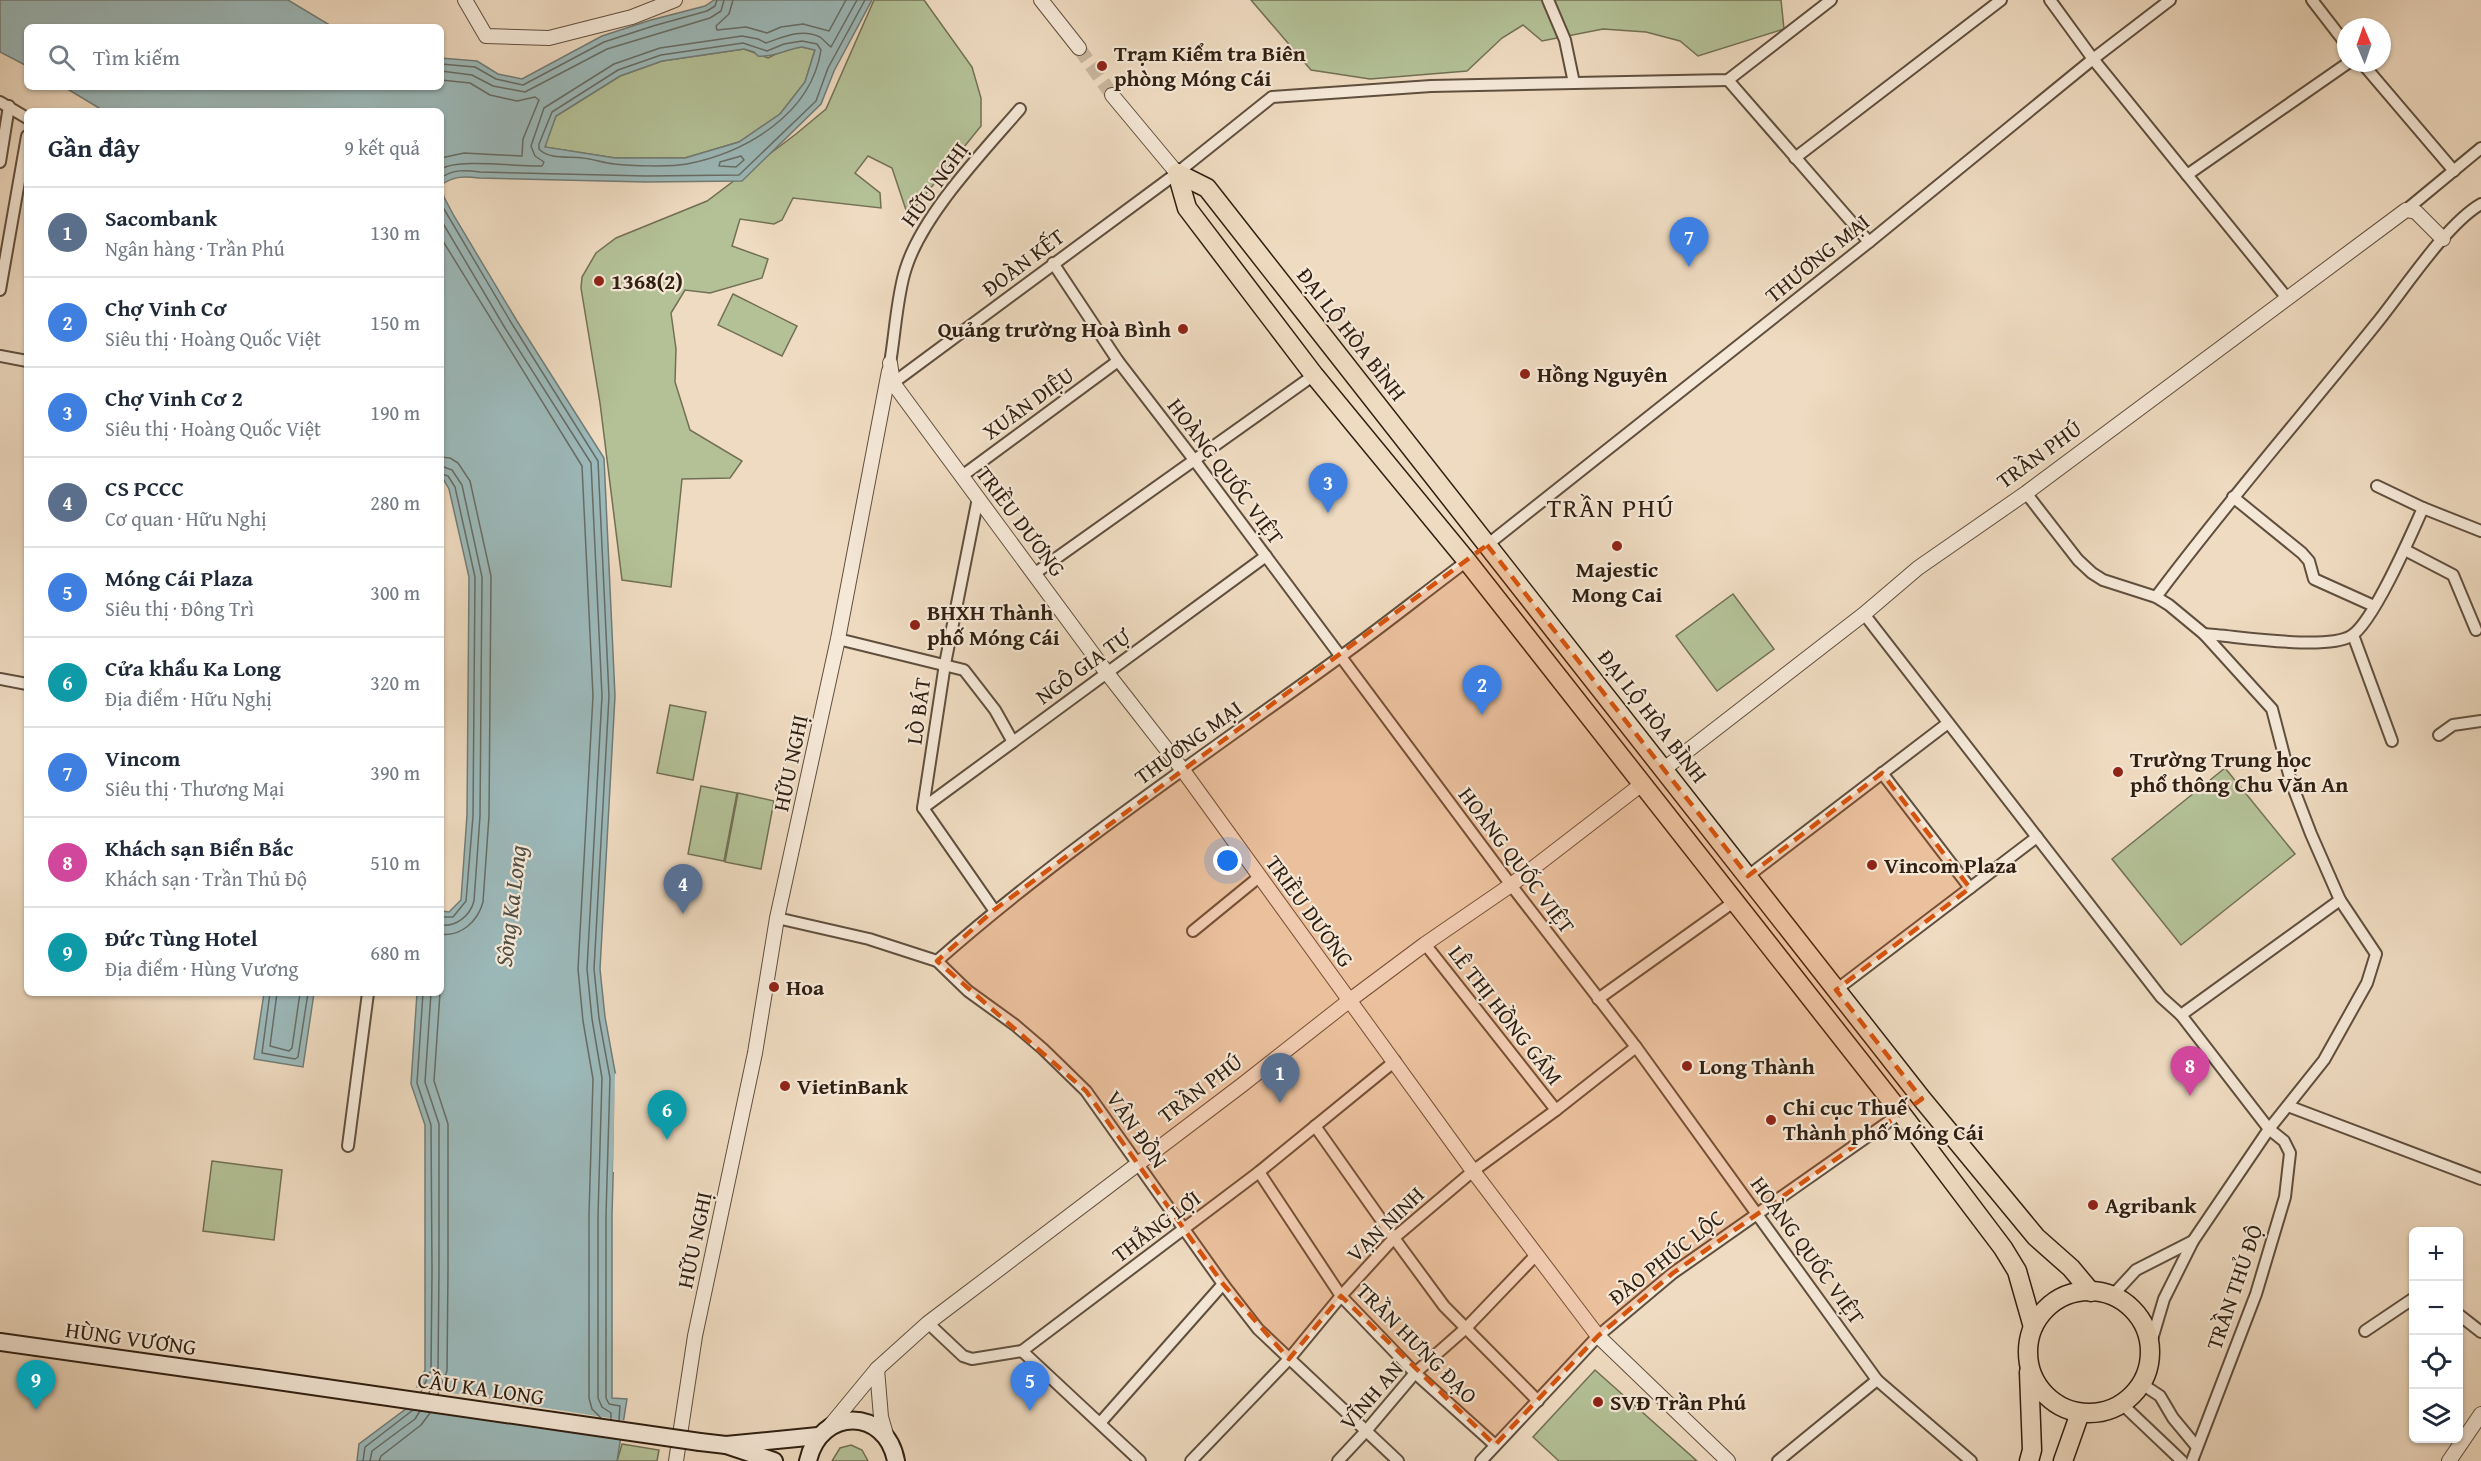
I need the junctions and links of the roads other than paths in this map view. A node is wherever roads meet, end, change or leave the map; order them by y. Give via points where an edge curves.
1 (465, 0) edge
2 (675, 0) edge
3 (1041, 0) edge
4 (1548, 0) edge
5 (1831, 0) edge
6 (2001, 0) edge
7 (2050, 0) edge
8 (2170, 0) edge
9 (2312, 0) edge
10 (2337, 32) edge
11 (1079, 48) tunnel mouth
12 (2093, 58) junction
13 (2337, 71) edge
14 (2370, 72) edge
15 (1728, 80) junction
16 (1574, 83) junction
17 (1112, 95) tunnel mouth
18 (4, 104) edge
19 (1020, 108) dead end
20 (24, 116) edge
21 (2481, 148) edge
22 (24, 153) edge
23 (1795, 158) junction
24 (0, 162) edge
25 (2454, 171) junction
26 (1178, 173) junction
27 (2187, 175) junction
28 (2481, 204) edge
29 (2406, 210) junction
30 (2443, 239) junction
31 (1869, 242) junction
32 (1053, 263) junction
33 (0, 290) edge
34 (2287, 298) junction
35 (1311, 320) junction
36 (1286, 339) junction
37 (0, 356) edge
38 (24, 360) edge
39 (1118, 361) junction
40 (890, 363) junction
41 (1314, 375) junction
42 (893, 383) junction
43 (1195, 461) junction
44 (962, 476) junction
45 (2377, 486) dead end
46 (2026, 493) junction
47 (2233, 497) junction
48 (978, 498) junction
49 (2423, 508) junction
50 (2481, 531) edge
51 (1487, 545) junction
52 (2405, 549) junction
53 (1266, 556) junction
54 (1467, 561) junction
55 (1034, 574) junction
56 (2156, 597) junction
57 (2374, 606) junction
58 (1864, 614) junction
59 (2476, 630) dead end
60 (2204, 634) junction
61 (2353, 635) junction
62 (838, 639) junction
63 (1341, 656) junction
64 (945, 664) junction
65 (1107, 673) junction
66 (0, 679) edge
67 (24, 683) edge
68 (2481, 721) edge
69 (1948, 723) junction
70 (2439, 735) dead end
71 (2392, 741) dead end
72 (1013, 742) junction
73 (1182, 769) junction
74 (1664, 769) junction
75 (1882, 773) junction
76 (1642, 784) junction
77 (923, 808) junction
78 (2037, 837) junction
79 (1748, 876) junction
80 (1259, 878) junction
81 (1511, 885) junction
82 (1970, 888) junction
83 (2340, 900) junction
84 (1735, 901) junction
85 (994, 910) junction
86 (777, 918) junction
87 (1193, 931) dead end
88 (1425, 944) junction
89 (937, 960) junction
90 (1836, 990) junction
91 (368, 996) edge
92 (1598, 999) junction
93 (1350, 1000) junction
94 (2181, 1015) junction
95 (1636, 1047) junction
96 (1395, 1061) junction
97 (1922, 1099) junction
98 (2288, 1106) junction
99 (1556, 1110) junction
100 (1901, 1113) junction
101 (1315, 1126) junction
102 (2270, 1129) junction
103 (348, 1146) dead end
104 (1138, 1163) junction
105 (1473, 1171) junction
106 (1259, 1172) junction
107 (2481, 1179) edge
108 (1758, 1212) junction
109 (1184, 1229) junction
110 (1394, 1239) junction
111 (2193, 1241) junction
112 (1536, 1255) junction
113 (1223, 1284) junction
114 (2091, 1292) junction
115 (1341, 1296) junction
116 (2112, 1296) junction
117 (2409, 1301) edge
118 (2463, 1318) edge
119 (928, 1323) junction
120 (2033, 1327) junction
121 (1466, 1328) junction
122 (2365, 1330) dead end
123 (2481, 1332) edge
124 (1598, 1336) junction
125 (0, 1342) edge
126 (2150, 1346) junction
127 (2028, 1349) junction
128 (1022, 1351) junction
129 (1289, 1359) junction
130 (877, 1369) junction
131 (1415, 1373) junction
132 (256, 1378) joint
133 (1877, 1380) junction
134 (2142, 1383) junction
135 (1538, 1401) junction
136 (2122, 1404) junction
137 (2080, 1413) junction
138 (2481, 1414) edge
139 (1100, 1423) junction
140 (824, 1431) junction
141 (1366, 1431) junction
142 (726, 1445) junction
143 (1495, 1445) junction
144 (2197, 1447) junction
145 (891, 1448) edge
146 (676, 1461) edge
147 (774, 1461) edge
148 (808, 1461) edge
149 (910, 1461) edge
150 (1140, 1461) edge
151 (1191, 1461) edge
152 (1338, 1461) edge
153 (1398, 1461) edge
154 (1480, 1461) edge
155 (1728, 1461) edge
156 (1778, 1461) edge
157 (1971, 1461) edge
158 (2030, 1461) edge
159 (2063, 1461) edge
160 (2182, 1461) edge
161 (2192, 1461) edge
162 (2449, 1461) edge

1 - 2 street via 486,36 549,38 632,17
3 - 11 street
4 - 16 street via 1565,40
5 - 15 street
6 - 23 street
7 - 12 street
8 - 12 street, THƯƠNG MẠI
9 - 10 street
12 - 27 street
12 - 31 street, THƯƠNG MẠI
13 - 27 street
14 - 25 street
15 - 16 street, ĐOÀN KẾT
15 - 23 street
16 - 26 street, ĐOÀN KẾT via 1431,86 1272,97
17 - 26 street, ĐẠI LỘ HÒA BÌNH
18 - 20 street
18 - 24 street
19 - 40 street, HỮU NGHỊ via 961,178 921,235 905,269
21 - 25 street
22 - 33 street
23 - 31 street
25 - 29 street
26 - 32 street, ĐOÀN KẾT
26 - 35 highway, ĐẠI LỘ HÒA BÌNH via 1207,188
26 - 36 highway, ĐẠI LỘ HÒA BÌNH via 1187,208
27 - 34 street
28 - 30 street
29 - 30 street via 2416,212
29 - 34 street, TRẦN PHÚ
30 - 47 street
31 - 51 street, THƯƠNG MẠI
32 - 39 street, HOÀNG QUỐC VIỆT
32 - 42 street, ĐOÀN KẾT
34 - 46 street, TRẦN PHÚ
35 - 36 highway
35 - 51 highway, ĐẠI LỘ HÒA BÌNH
36 - 41 highway, ĐẠI LỘ HÒA BÌNH
37 - 38 street
39 - 43 street, HOÀNG QUỐC VIỆT
39 - 44 street, XUÂN DIỆU
40 - 42 street, TRIỀU DƯƠNG
40 - 62 street, HỮU NGHỊ
41 - 43 street
41 - 54 highway, ĐẠI LỘ HÒA BÌNH
42 - 44 street, TRIỀU DƯƠNG
43 - 53 street, HOÀNG QUỐC VIỆT
43 - 55 street
44 - 48 street, TRIỀU DƯƠNG
45 - 49 street
46 - 56 street via 2092,573
46 - 58 street, TRẦN PHÚ via 1918,568
47 - 56 street
47 - 57 street via 2302,553 2309,561 2314,579
48 - 55 street, TRIỀU DƯƠNG
48 - 64 street, LÒ BÁT
49 - 50 street
49 - 52 street
51 - 54 highway
51 - 74 highway, ĐẠI LỘ HÒA BÌNH
52 - 57 street
52 - 59 street via 2453,575
53 - 63 street, HOÀNG QUỐC VIỆT
53 - 65 street, NGÔ GIA TỰ
54 - 63 street, THƯƠNG MẠI
54 - 76 highway, ĐẠI LỘ HÒA BÌNH
55 - 65 street, TRIỀU DƯƠNG
56 - 60 street
57 - 61 street
58 - 69 street, TRẦN THỦ ĐỘ
58 - 74 street, TRẦN PHÚ
60 - 61 street via 2313,644
60 - 83 street via 2272,709 2291,782
61 - 71 street
62 - 64 street
62 - 86 street, HỮU NGHỊ
63 - 73 street, THƯƠNG MẠI
63 - 81 street, HOÀNG QUỐC VIỆT
64 - 72 street via 964,670 995,710
64 - 77 street, LÒ BÁT
65 - 72 street, NGÔ GIA TỰ
65 - 73 street, TRIỀU DƯƠNG
66 - 67 street
68 - 70 street via 2454,725
69 - 75 street
69 - 78 street, TRẦN THỦ ĐỘ
72 - 77 street, NGÔ GIA TỰ
73 - 80 street, TRIỀU DƯƠNG
73 - 85 street, THƯƠNG MẠI
74 - 76 highway
74 - 79 highway, ĐẠI LỘ HÒA BÌNH
75 - 79 street
75 - 82 street
76 - 81 street, TRẦN PHÚ
76 - 84 highway, ĐẠI LỘ HÒA BÌNH
77 - 85 street
78 - 82 street
78 - 94 street, TRẦN THỦ ĐỘ via 2161,997
79 - 90 highway, ĐẠI LỘ HÒA BÌNH
80 - 87 street
80 - 93 street, TRIỀU DƯƠNG
81 - 88 street, TRẦN PHÚ
81 - 92 street, HOÀNG QUỐC VIỆT
82 - 90 street
83 - 94 street
83 - 98 street via 2373,949 2375,960 2367,983 2324,1060
84 - 92 street
84 - 100 highway, ĐẠI LỘ HÒA BÌNH
85 - 89 street, THƯƠNG MẠI
86 - 89 street, VÂN ĐỒN via 869,939
86 - 146 street, HỮU NGHỊ via 755,1053 695,1336
88 - 93 street, TRẦN PHÚ
88 - 99 street, LÊ THỊ HỒNG GẤM
89 - 104 street, VÂN ĐỒN via 1086,1090
90 - 97 highway, ĐẠI LỘ HÒA BÌNH
91 - 103 street
92 - 95 street, HOÀNG QUỐC VIỆT
93 - 96 street, TRIỀU DƯƠNG
93 - 104 street, TRẦN PHÚ
94 - 102 street, TRẦN THỦ ĐỘ
95 - 99 street, VẠN NINH
95 - 108 street, HOÀNG QUỐC VIỆT
96 - 101 street, THẮNG LỢI
96 - 105 street, TRIỀU DƯƠNG
97 - 100 highway
97 - 114 highway, ĐẠI LỘ HÒA BÌNH via 2036,1237
98 - 102 street
98 - 107 street
99 - 105 street, VẠN NINH
100 - 108 street, ĐÀO PHÚC LỘC
100 - 120 highway, ĐẠI LỘ HÒA BÌNH via 2018,1271
101 - 106 street, THẮNG LỢI
101 - 110 street
102 - 111 street
102 - 144 street, TRẦN THỦ ĐỘ via 2284,1140 2290,1153 2285,1197 2256,1294
104 - 109 street, VÂN ĐỒN
104 - 119 street, TRẦN PHÚ
105 - 110 street, VẠN NINH
105 - 112 street, TRIỀU DƯƠNG
106 - 109 street, THẮNG LỢI
106 - 115 street, TRẦN HƯNG ĐẠO
108 - 124 street, ĐÀO PHÚC LỘC via 1672,1273
108 - 133 street, HOÀNG QUỐC VIỆT
109 - 113 street, VÂN ĐỒN
109 - 128 street, THẮNG LỢI
110 - 115 street, VẠN NINH
110 - 121 street via 1444,1306
111 - 116 street via 2136,1270
111 - 126 street via 2164,1299
112 - 121 street, VĨNH AN
112 - 124 street, TRIỀU DƯƠNG
113 - 129 street, VÂN ĐỒN via 1258,1329
113 - 139 street
114 - 116 highway
114 - 120 highway via 2059,1299
115 - 129 street, VẠN NINH
115 - 131 street, TRẦN HƯNG ĐẠO
116 - 126 highway via 2138,1316
117 - 122 street
118 - 123 street
119 - 128 street, THẮNG LỢI via 957,1352 972,1359
119 - 130 street, TRẦN PHÚ
120 - 127 highway
121 - 131 street, VĨNH AN
121 - 135 street
124 - 135 street, ĐÀO PHÚC LỘC
124 - 155 street, TRIỀU DƯƠNG
125 - 132 main road, HÙNG VƯƠNG
126 - 134 highway via 2149,1365
127 - 137 highway via 2031,1371 2041,1391 2058,1406
127 - 158 highway
128 - 139 street
129 - 141 street, VÂN ĐỒN
129 - 151 street, VẠN NINH
130 - 140 street, TRẦN PHÚ
130 - 145 street via 881,1417
131 - 141 street, VĨNH AN
131 - 143 street, TRẦN HƯNG ĐẠO
132 - 142 main road, CẦU KA LONG, bridge
133 - 156 street
133 - 157 street, HOÀNG QUỐC VIỆT
134 - 136 highway
134 - 144 street via 2160,1396
135 - 143 street, ĐÀO PHÚC LỘC
136 - 137 highway via 2102,1412
136 - 160 street
137 - 159 highway
138 - 162 street
139 - 150 street
140 - 142 main road
140 - 145 main road via 841,1422 860,1422 878,1429
140 - 148 main road via 811,1448
141 - 152 street, VĨNH AN
141 - 153 street, VÂN ĐỒN
142 - 147 main road
143 - 154 street, ĐÀO PHÚC LỘC
144 - 161 street, TRẦN THỦ ĐỘ
145 - 149 main road

